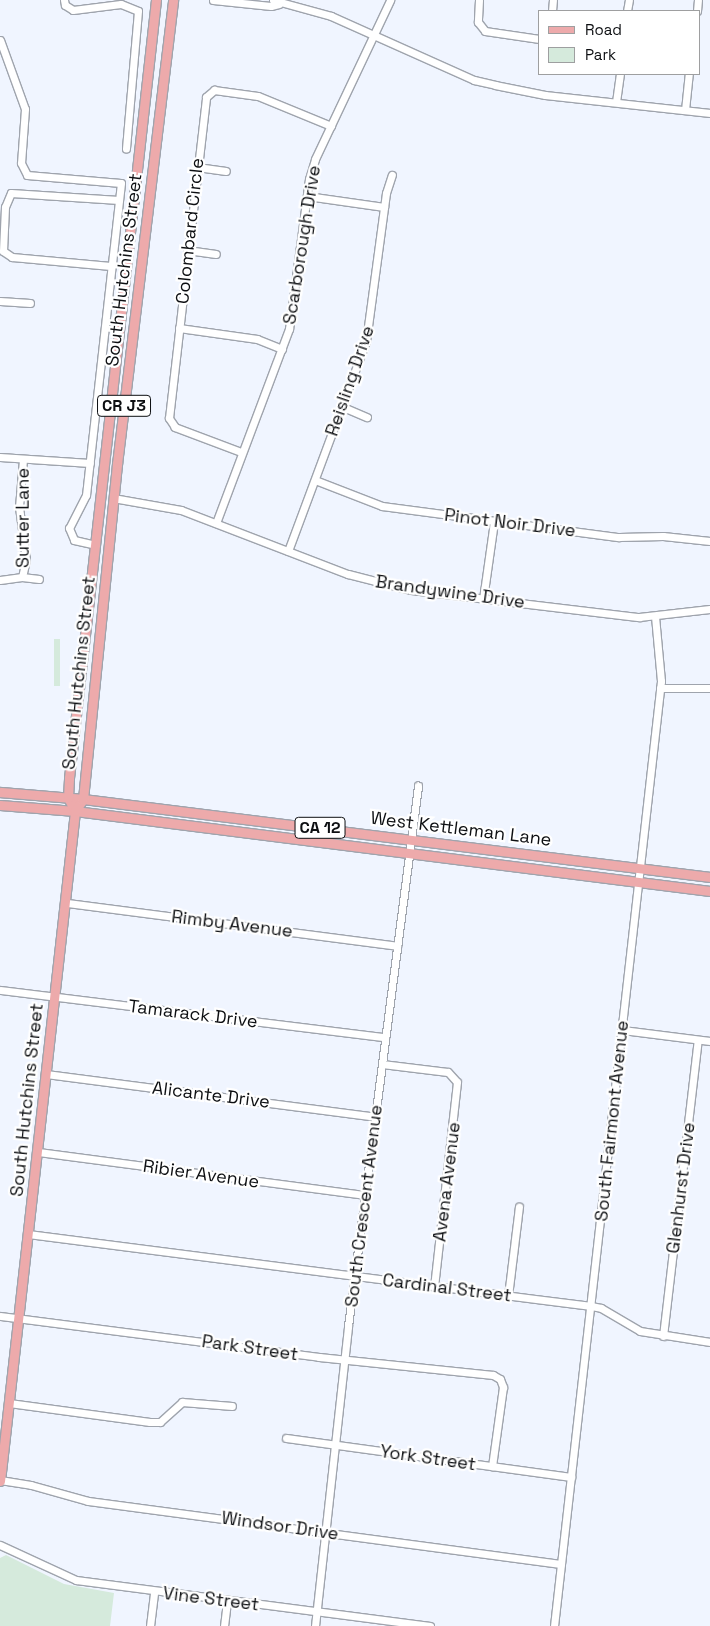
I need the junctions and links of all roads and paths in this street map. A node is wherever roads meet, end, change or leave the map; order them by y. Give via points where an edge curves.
1 (64, 0) edge
2 (156, 0) edge
3 (173, 0) edge
4 (213, 0) edge
5 (390, 0) edge
6 (479, 0) edge
7 (276, 2) edge
8 (374, 34) junction
9 (538, 38) edge
10 (0, 40) edge
11 (620, 75) edge
12 (689, 75) edge
13 (616, 102) junction
14 (685, 110) junction
15 (710, 113) edge
16 (330, 126) junction
17 (126, 148) dead end
18 (196, 167) junction
19 (226, 171) dead end
20 (392, 175) dead end
21 (307, 196) junction
22 (119, 200) junction
23 (384, 207) junction
24 (2, 250) edge
25 (187, 250) junction
26 (216, 254) dead end
27 (112, 266) junction
28 (0, 301) edge
29 (30, 303) dead end
30 (179, 328) junction
31 (282, 349) junction
32 (343, 406) junction
33 (368, 417) dead end
34 (241, 452) junction
35 (0, 457) edge
36 (23, 459) junction
37 (90, 463) junction
38 (314, 480) junction
39 (113, 498) junction
40 (494, 522) junction
41 (216, 523) junction
42 (710, 541) edge
43 (95, 545) junction
44 (288, 551) junction
45 (22, 576) junction
46 (40, 579) dead end
47 (0, 580) edge
48 (483, 599) junction
49 (710, 609) edge
50 (655, 616) junction
51 (81, 666) junction
52 (660, 688) junction
53 (710, 688) edge
54 (94, 691) junction
55 (418, 786) dead end
56 (0, 792) edge
57 (68, 798) junction
58 (83, 799) junction
59 (0, 805) edge
60 (75, 811) junction
61 (232, 817) junction
62 (205, 827) junction
63 (409, 839) junction
64 (408, 853) junction
65 (640, 868) junction
66 (710, 877) edge
67 (637, 882) junction
68 (710, 891) edge
69 (67, 902) junction
70 (397, 946) junction
71 (0, 990) edge
72 (55, 997) junction
73 (622, 1030) junction
74 (385, 1038) junction
75 (698, 1040) junction
76 (710, 1041) edge
77 (382, 1064) junction
78 (46, 1074) junction
79 (375, 1117) junction
80 (38, 1152) junction
81 (364, 1195) junction
82 (519, 1207) dead end
83 (28, 1234) junction
84 (354, 1276) junction
85 (434, 1288) junction
86 (508, 1296) junction
87 (591, 1306) junction
88 (0, 1316) edge
89 (19, 1317) junction
90 (663, 1336) junction
91 (710, 1342) edge
92 (344, 1360) junction
93 (9, 1403) junction
94 (232, 1406) dead end
95 (286, 1438) dead end
96 (335, 1445) junction
97 (492, 1466) junction
98 (571, 1477) junction
99 (0, 1480) edge
100 (324, 1532) junction
101 (0, 1545) edge
102 (561, 1564) junction
103 (154, 1592) junction
104 (227, 1601) junction
105 (316, 1612) junction
106 (150, 1626) edge
107 (224, 1626) edge
108 (315, 1626) edge
109 (430, 1626) edge
110 (554, 1626) edge

1 - 17 street via 65,5 74,10 121,4 138,11
2 - 43 main road, South Hutchins Street / CR J3
3 - 39 main road, South Hutchins Street / CR J3
4 - 7 street via 271,6
5 - 8 street, Scarborough Drive
6 - 9 street via 478,22 485,31
7 - 8 street via 330,16
8 - 13 street via 474,80 545,95
8 - 16 street, Scarborough Drive
10 - 22 street via 25,109 22,169 32,176 121,183
11 - 13 street
12 - 14 street
13 - 14 street
14 - 15 street
16 - 18 street, Colombard Circle via 273,100 214,90 206,97
16 - 21 street, Scarborough Drive via 315,159
18 - 19 street
18 - 25 street, Colombard Circle
20 - 23 street, Reisling Drive
21 - 23 street
21 - 31 street, Scarborough Drive via 293,310
22 - 24 street via 12,193 6,207
22 - 27 street
23 - 32 street, Reisling Drive via 366,341
24 - 27 street via 12,258
25 - 26 street
25 - 30 street, Colombard Circle
27 - 37 street
28 - 29 street
30 - 31 street via 257,339
30 - 34 street, Colombard Circle via 171,423
31 - 34 street, Scarborough Drive
32 - 33 street
32 - 38 street, Reisling Drive
34 - 41 street, Scarborough Drive
35 - 36 street
36 - 37 street
36 - 45 street, Sutter Lane via 19,507 26,560
37 - 43 street via 86,495 69,528 74,540
38 - 40 street, Pinot Noir Drive via 382,506
38 - 44 street, Reisling Drive
39 - 41 street, Brandywine Drive via 173,509
39 - 54 main road, South Hutchins Street / CR J3
40 - 42 street, Pinot Noir Drive via 619,537 663,536
40 - 48 street
41 - 44 street, Brandywine Drive
43 - 51 main road, South Hutchins Street / CR J3
44 - 48 street, Brandywine Drive via 376,583
45 - 46 street
45 - 47 street
48 - 50 street, Brandywine Drive via 639,617
49 - 50 street, Brandywine Drive
50 - 52 street, South Fairmont Avenue
51 - 54 main road via 85,681
51 - 57 main road, South Hutchins Street / CR J3
52 - 53 street
52 - 65 street, South Fairmont Avenue
54 - 58 main road, South Hutchins Street / CR J3
55 - 63 street, South Crescent Avenue
56 - 57 main road, West Kettleman Lane / CA 12
57 - 58 main road, West Kettleman Lane / CA 12
57 - 60 main road
58 - 60 main road, South Hutchins Street / CR J3
58 - 61 main road, West Kettleman Lane / CA 12
59 - 60 main road, West Kettleman Lane / CA 12
60 - 62 main road, West Kettleman Lane / CA 12
60 - 69 main road, South Hutchins Street
61 - 62 main road
61 - 63 main road, West Kettleman Lane / CA 12
62 - 64 main road, West Kettleman Lane / CA 12
63 - 64 street, South Crescent Avenue
63 - 65 main road, West Kettleman Lane / CA 12
64 - 67 main road, West Kettleman Lane / CA 12
64 - 70 street, South Crescent Avenue
65 - 66 main road, West Kettleman Lane / CA 12
65 - 67 street, South Fairmont Avenue
67 - 68 main road, West Kettleman Lane / CA 12
67 - 73 street, South Fairmont Avenue
69 - 70 street, Rimby Avenue
69 - 72 main road, South Hutchins Street
70 - 74 street, South Crescent Avenue
71 - 72 street, Tamarack Drive
72 - 74 street, Tamarack Drive
72 - 78 main road, South Hutchins Street
73 - 75 street
73 - 87 street, South Fairmont Avenue
74 - 77 street, South Crescent Avenue
75 - 76 street
75 - 90 street, Glenhurst Drive
77 - 79 street, South Crescent Avenue
77 - 85 street, Avena Avenue via 448,1072 455,1076 458,1088
78 - 79 street, Alicante Drive
78 - 80 main road, South Hutchins Street
79 - 81 street, South Crescent Avenue
80 - 81 street, Ribier Avenue
80 - 83 main road, South Hutchins Street
81 - 84 street, South Crescent Avenue
82 - 86 street
83 - 84 street, Cardinal Street
83 - 89 main road, South Hutchins Street
84 - 85 street, Cardinal Street
84 - 92 street, South Crescent Avenue
85 - 86 street, Cardinal Street
86 - 87 street, Cardinal Street
87 - 90 street, Cardinal Street via 602,1308 640,1331
87 - 98 street, South Fairmont Avenue
88 - 89 street, Park Street
89 - 92 street, Park Street
89 - 93 main road, South Hutchins Street
90 - 91 street, Cardinal Street
92 - 96 street, South Crescent Avenue
92 - 97 street, Park Street via 493,1375 500,1380 503,1387
93 - 94 street via 155,1422 160,1422 182,1402
93 - 99 main road, South Hutchins Street
95 - 96 street, York Street
96 - 97 street, York Street
96 - 100 street, South Crescent Avenue
97 - 98 street, York Street
98 - 102 street, South Fairmont Avenue
99 - 100 street, Windsor Drive via 31,1484 88,1501
100 - 102 street, Windsor Drive
100 - 105 street, South Crescent Avenue
101 - 103 street, Vine Street via 76,1580
102 - 110 street, South Fairmont Avenue
103 - 104 street, Vine Street
103 - 106 street
104 - 105 street, Vine Street
104 - 107 street
105 - 108 street, South Crescent Avenue
105 - 109 street, Vine Street

